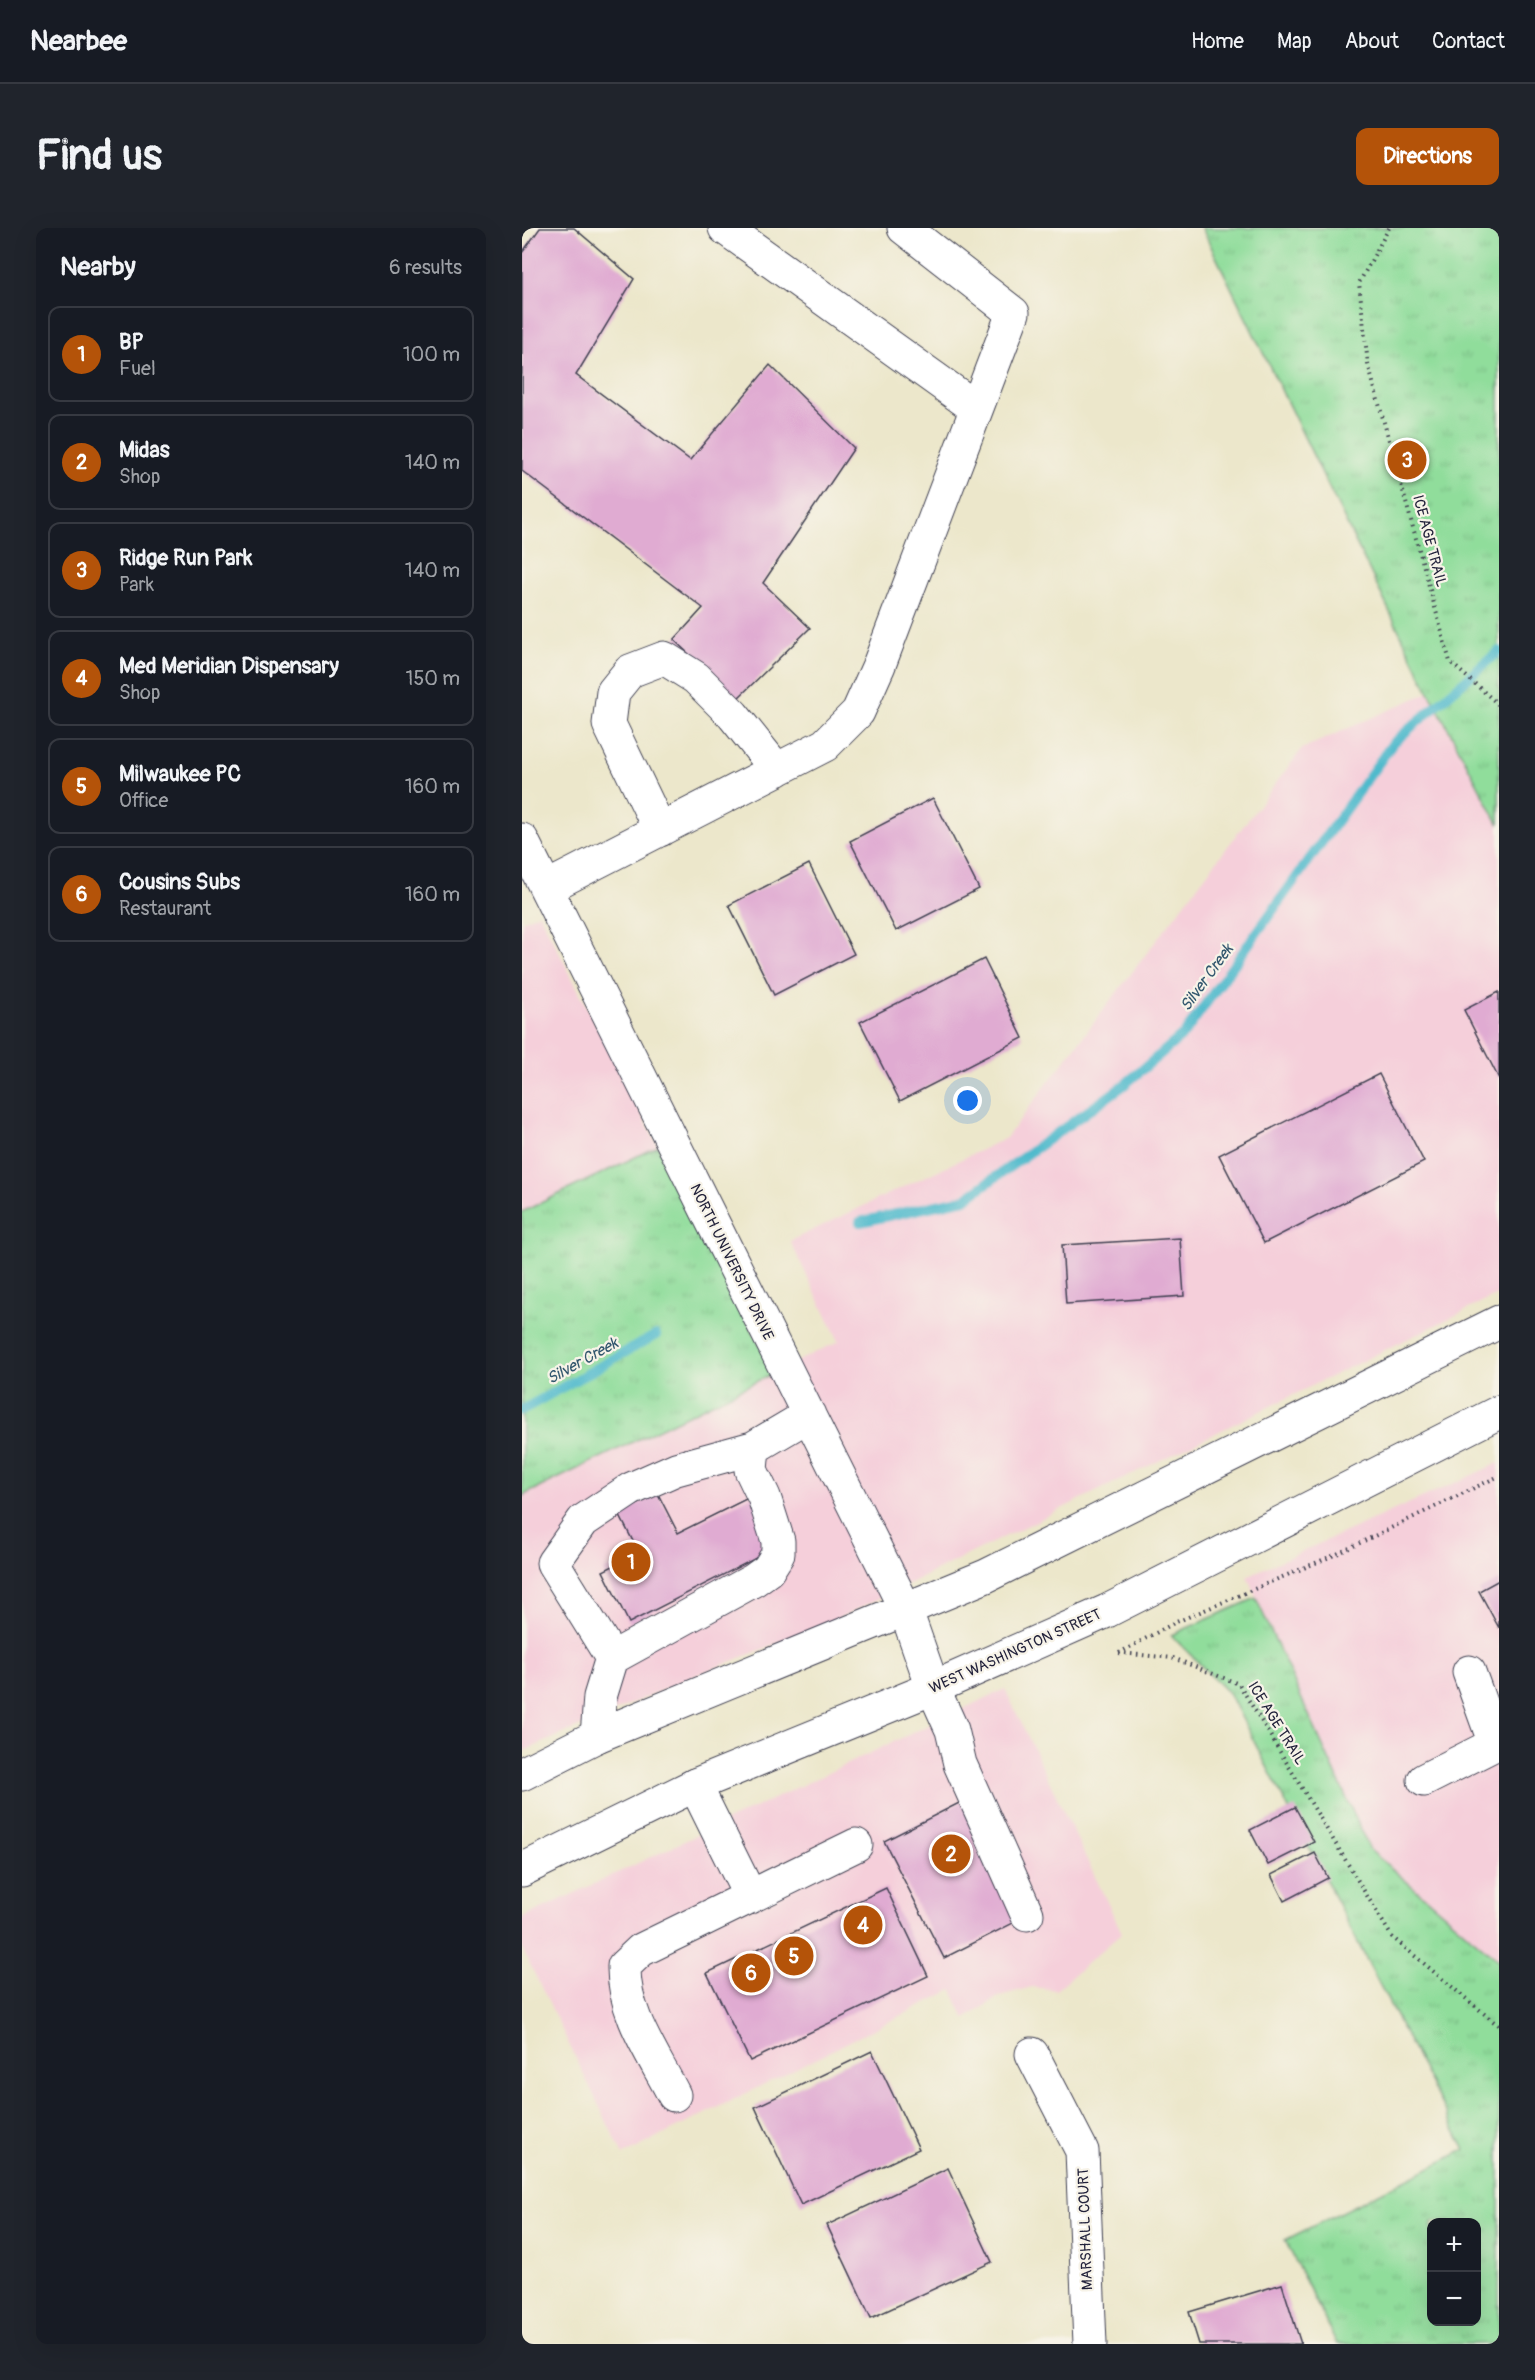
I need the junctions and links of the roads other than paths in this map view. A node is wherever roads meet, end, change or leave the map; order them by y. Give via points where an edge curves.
1 (725, 228) edge
2 (904, 228) edge
3 (976, 408) junction
4 (777, 770) junction
5 (660, 830) junction
6 (522, 840) edge
7 (546, 888) junction
8 (1499, 1322) edge
9 (1499, 1412) edge
10 (809, 1415) junction
11 (753, 1448) junction
12 (905, 1608) junction
13 (612, 1658) junction
14 (1484, 1676) edge
15 (933, 1688) junction
16 (597, 1736) junction
17 (1497, 1743) edge
18 (522, 1774) edge
19 (1424, 1780) dead end
20 (695, 1785) junction
21 (856, 1845) dead end
22 (522, 1870) edge
23 (750, 1896) junction
24 (1027, 1914) dead end
25 (1032, 2054) dead end
26 (674, 2095) dead end
27 (1090, 2344) edge

1 - 3 main road
2 - 3 main road via 1013,313
3 - 4 main road via 858,712 825,745
4 - 5 main road
4 - 5 main road via 733,715 696,678 664,658 630,671 613,692 609,724
5 - 7 main road
6 - 7 main road, NORTH UNIVERSITY DRIVE
7 - 10 main road, NORTH UNIVERSITY DRIVE
8 - 12 main road via 986,1576
9 - 15 main road, WEST WASHINGTON STREET via 1107,1611
10 - 11 main road
10 - 12 main road, NORTH UNIVERSITY DRIVE
11 - 13 main road via 751,1470 778,1541 778,1554 768,1570
11 - 13 main road via 676,1469 631,1489 584,1521 553,1563
12 - 15 main road, NORTH UNIVERSITY DRIVE
12 - 16 main road
13 - 16 main road via 600,1697
14 - 17 main road
15 - 20 main road, WEST WASHINGTON STREET
15 - 24 main road, NORTH UNIVERSITY DRIVE via 952,1730 960,1764 976,1803
16 - 18 main road
17 - 19 main road
20 - 22 main road, WEST WASHINGTON STREET
20 - 23 main road
21 - 23 main road
23 - 26 main road via 640,1950 624,1966 628,2005
25 - 27 main road, MARSHALL COURT via 1082,2151

